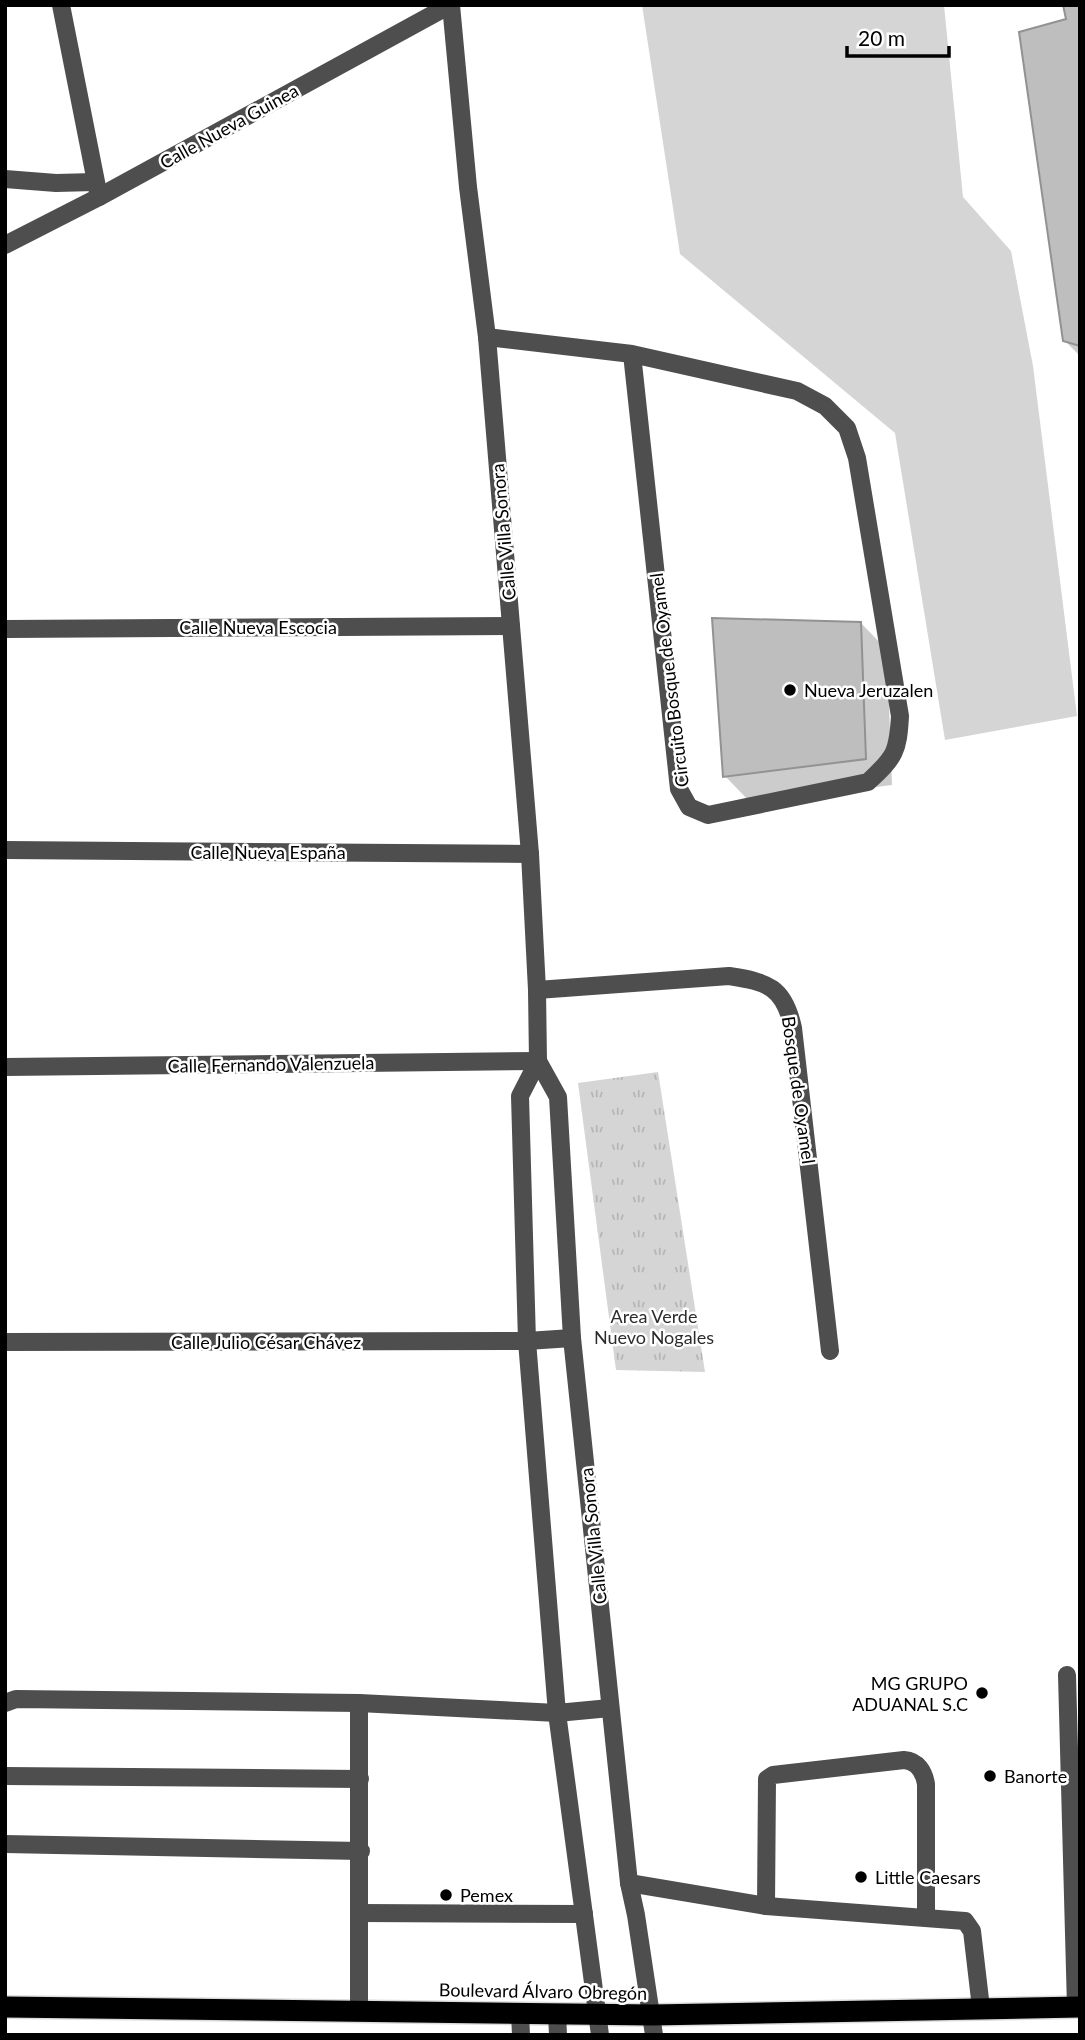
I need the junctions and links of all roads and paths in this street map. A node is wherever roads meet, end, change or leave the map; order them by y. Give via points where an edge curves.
1 (61, 5) edge
2 (451, 5) edge
3 (5, 179) edge
4 (97, 190) junction
5 (5, 245) edge
6 (487, 337) junction
7 (632, 354) junction
8 (511, 626) junction
9 (5, 629) edge
10 (5, 850) edge
11 (530, 854) junction
12 (537, 990) junction
13 (537, 1061) junction
14 (5, 1067) edge
15 (572, 1338) junction
16 (527, 1341) junction
17 (5, 1342) edge
18 (830, 1351) dead end
19 (1068, 1675) dead end
20 (5, 1703) edge
21 (359, 1703) junction
22 (610, 1709) junction
23 (557, 1713) junction
24 (5, 1776) edge
25 (360, 1779) junction
26 (5, 1844) edge
27 (360, 1851) junction
28 (629, 1883) junction
29 (766, 1906) junction
30 (359, 1913) junction
31 (584, 1914) junction
32 (926, 1916) junction
33 (5, 2007) edge
34 (1078, 2007) edge
35 (981, 2008) junction
36 (359, 2012) junction
37 (520, 2013) junction
38 (557, 2013) junction
39 (597, 2013) junction
40 (653, 2025) edge
41 (521, 2035) edge
42 (558, 2035) edge
43 (600, 2035) edge

1 - 4 street
2 - 4 street, Calle Nueva Guinea
2 - 6 street, Calle Villa Sonora
3 - 4 street, Calle Nueva Guinea
4 - 5 street, Calle Nueva Guinea
6 - 7 street, Circuito Bosque de Oyamel
6 - 8 street, Calle Villa Sonora
7 - 7 street, Circuito Bosque de Oyamel via 797,391 825,406 847,428 857,457 900,716 898,744 886,766 868,782 708,815 689,807 679,789
8 - 9 street, Calle Nueva Escocia
8 - 11 street, Calle Villa Sonora
10 - 11 street, Calle Nueva España
11 - 12 street, Calle Villa Sonora
12 - 13 street, Calle Villa Sonora
12 - 18 street, Bosque de Oyamel via 729,976 772,986 789,1010 793,1028
13 - 14 street, Calle Fernando Valenzuela
13 - 15 street, Calle Villa Sonora via 558,1097
13 - 16 street, Calle Villa Sonora via 520,1096
15 - 16 street, Calle Julio César Chávez
15 - 22 street, Calle Villa Sonora
16 - 17 street, Calle Julio César Chávez
16 - 23 street, Calle Villa Sonora
19 - 34 street
20 - 21 street via 16,1699
21 - 23 street
21 - 25 street
22 - 23 street
22 - 28 street, Calle Villa Sonora
23 - 31 street, Calle Villa Sonora
24 - 25 street
25 - 27 street
26 - 27 street
27 - 30 street
28 - 29 street
28 - 40 street, Calle Villa Sonora
29 - 32 street
29 - 32 street via 767,1779 904,1760 921,1770 926,1784
30 - 31 street
30 - 36 street
31 - 39 street, Calle Villa Sonora
32 - 35 street via 960,1919 970,1927
33 - 36 highway, Boulevard Álvaro Obregón
34 - 35 highway, Boulevard Álvaro Obregón
35 - 40 highway, Boulevard Álvaro Obregón
36 - 37 highway, Boulevard Álvaro Obregón
37 - 38 highway, Boulevard Álvaro Obregón
37 - 41 street
38 - 39 highway, Boulevard Álvaro Obregón
38 - 42 street
39 - 40 highway, Boulevard Álvaro Obregón
39 - 43 street, Calle Villa Sonora

